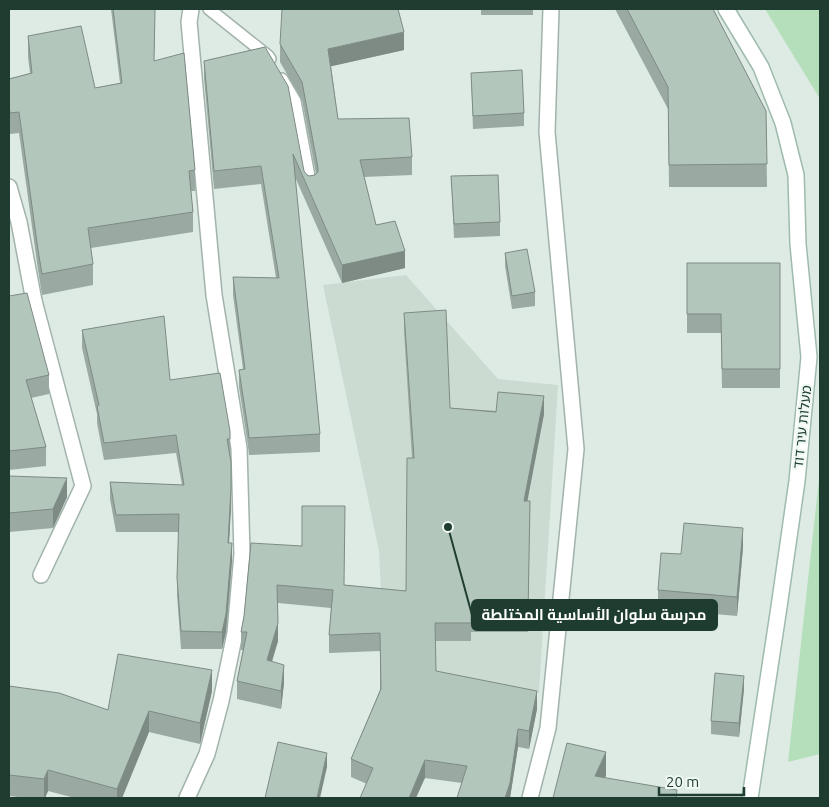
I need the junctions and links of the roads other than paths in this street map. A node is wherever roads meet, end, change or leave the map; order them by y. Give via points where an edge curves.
1 (191, 9) edge
2 (209, 9) edge
3 (551, 9) edge
4 (726, 9) edge
5 (9, 187) edge
6 (311, 187) edge
7 (34, 301) junction
8 (9, 306) edge
9 (41, 575) dead end
10 (187, 798) edge
11 (530, 798) edge
12 (750, 798) edge

1 - 10 street via 189,22 214,295 239,448 242,554 235,633 221,701 207,754
2 - 6 lane via 268,56 295,101
3 - 11 street via 547,132 576,450 548,728
4 - 12 street, מעלות עיר דוד via 762,67 783,123 794,166 809,358 796,491
5 - 7 street
7 - 8 street
7 - 9 street via 84,486

